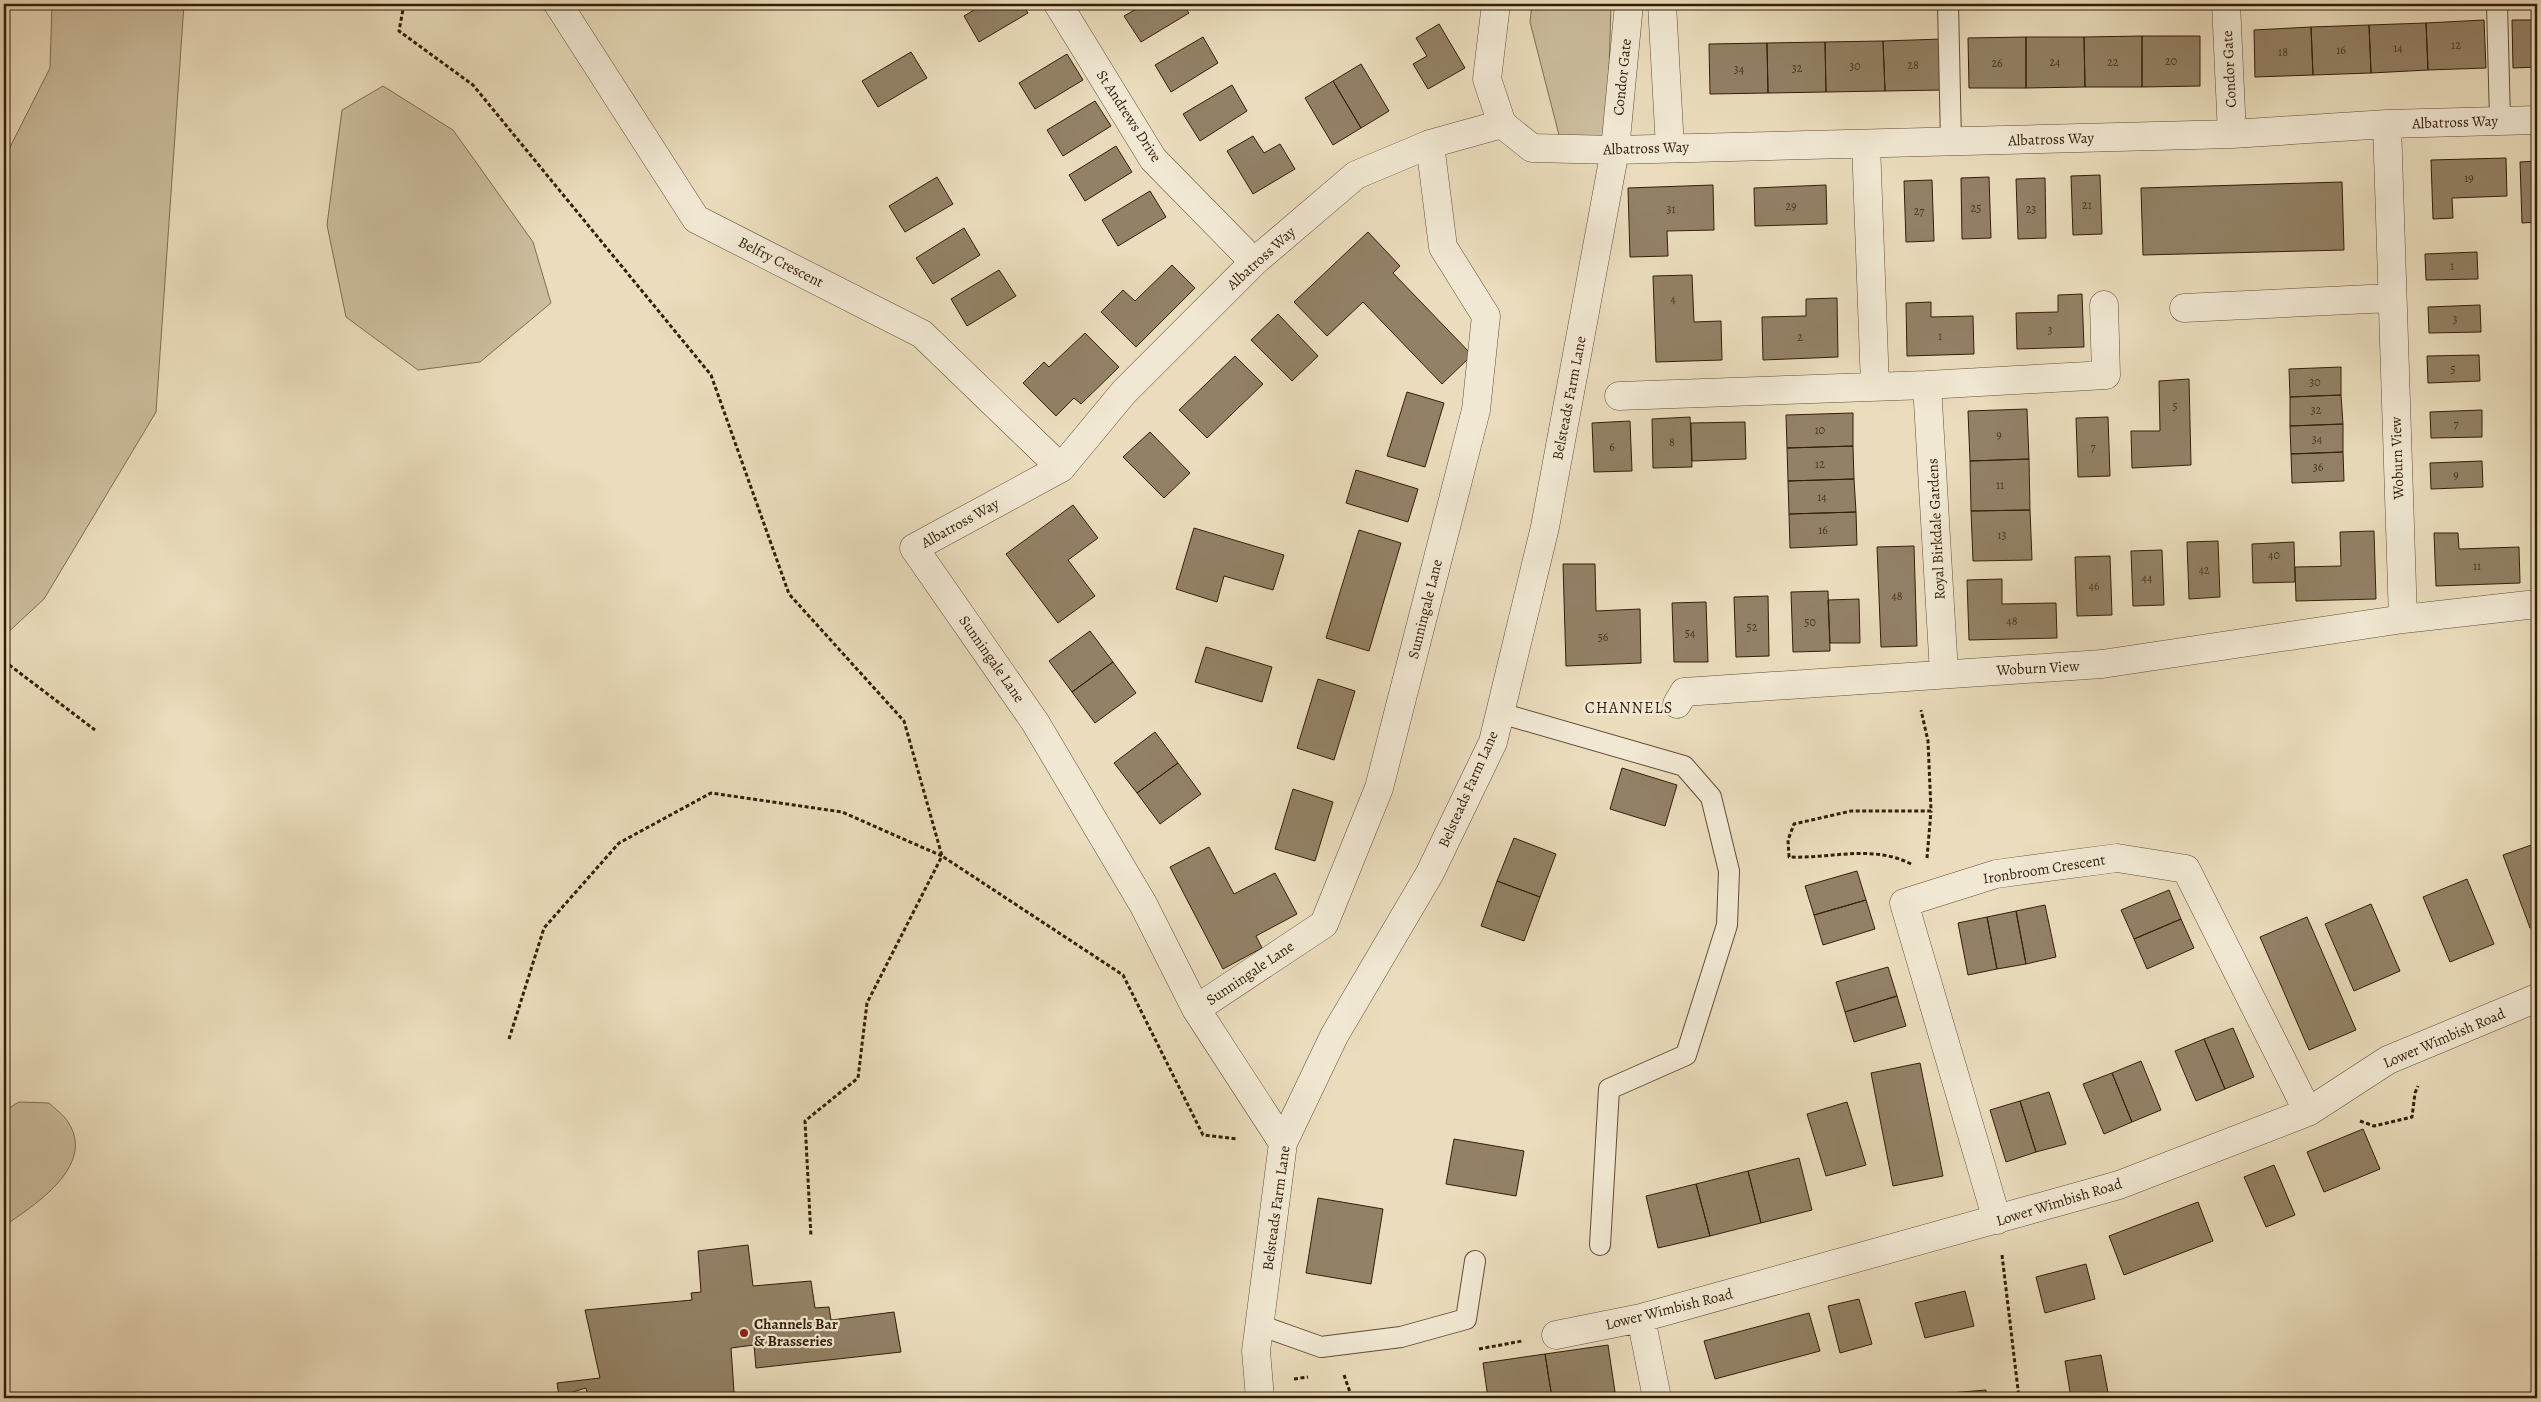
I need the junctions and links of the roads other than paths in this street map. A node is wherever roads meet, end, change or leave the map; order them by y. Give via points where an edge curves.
1 (558, 4) edge
2 (1058, 4) edge
3 (1496, 4) edge
4 (1629, 4) edge
5 (1662, 4) edge
6 (1948, 4) edge
7 (2226, 4) edge
8 (2497, 4) edge
9 (2500, 120) junction
10 (2537, 120) edge
11 (1502, 124) junction
12 (2386, 124) junction
13 (2232, 134) junction
14 (1951, 142) junction
15 (1430, 144) junction
16 (1866, 144) junction
17 (1670, 148) junction
18 (1615, 150) junction
19 (1254, 262) junction
20 (2391, 298) junction
21 (2104, 305) dead end
22 (2184, 308) dead end
23 (1927, 385) junction
24 (1875, 386) junction
25 (1619, 396) dead end
26 (1061, 468) junction
27 (914, 548) joint
28 (2537, 604) edge
29 (2403, 619) junction
30 (1944, 673) junction
31 (1677, 704) dead end
32 (1500, 713) junction
33 (2537, 998) edge
34 (1196, 1009) junction
35 (2308, 1112) junction
36 (1283, 1144) junction
37 (1998, 1220) junction
38 (1600, 1245) dead end
39 (1475, 1261) dead end
40 (1641, 1318) junction
41 (1259, 1325) junction
42 (1556, 1335) dead end
43 (1260, 1398) edge
44 (1657, 1398) edge

1 - 26 street, Belfry Crescent via 696,219 922,334
2 - 19 street, St Andrews Drive via 1153,159
3 - 11 street via 1488,79
4 - 18 street, Condor Gate
5 - 17 street
6 - 14 lane
7 - 13 street, Condor Gate
8 - 9 lane
9 - 10 street, Albatross Way
9 - 12 street, Albatross Way
11 - 15 street, Albatross Way
11 - 18 street, Albatross Way via 1532,148
12 - 13 street, Albatross Way
12 - 20 street, Woburn View
13 - 14 street, Albatross Way
14 - 16 street, Albatross Way
15 - 19 street, Albatross Way via 1356,175
15 - 34 street, Sunningale Lane via 1443,246 1486,316 1476,410 1379,788 1324,924
16 - 17 street, Albatross Way
16 - 24 street
17 - 18 street, Albatross Way
18 - 32 street, Belsteads Farm Lane via 1545,527
19 - 26 street, Albatross Way via 1124,392
20 - 22 street
20 - 29 street, Woburn View
21 - 23 street via 2106,375
23 - 24 street
23 - 30 street, Royal Birkdale Gardens
24 - 25 street
26 - 27 street, Albatross Way
27 - 34 street, Sunningale Lane via 1035,722 1143,904
28 - 29 street, Woburn View
29 - 30 street, Woburn View via 2102,664
30 - 31 street, Woburn View via 1684,692
32 - 36 street, Belsteads Farm Lane via 1493,742 1430,874 1334,1036
32 - 38 lane via 1684,766 1711,797 1729,871 1727,925 1686,1055 1609,1089
33 - 35 street, Lower Wimbish Road via 2388,1060
34 - 36 street, Sunningale Lane
35 - 37 street, Lower Wimbish Road via 2119,1185
35 - 37 street, Ironbroom Crescent via 2186,869 2116,858 1928,882 1904,903
36 - 41 street, Belsteads Farm Lane
37 - 40 street, Lower Wimbish Road
39 - 41 lane via 1466,1319 1401,1337 1321,1346
40 - 42 street, Lower Wimbish Road
40 - 44 street
41 - 43 street, Belsteads Farm Lane via 1256,1351

